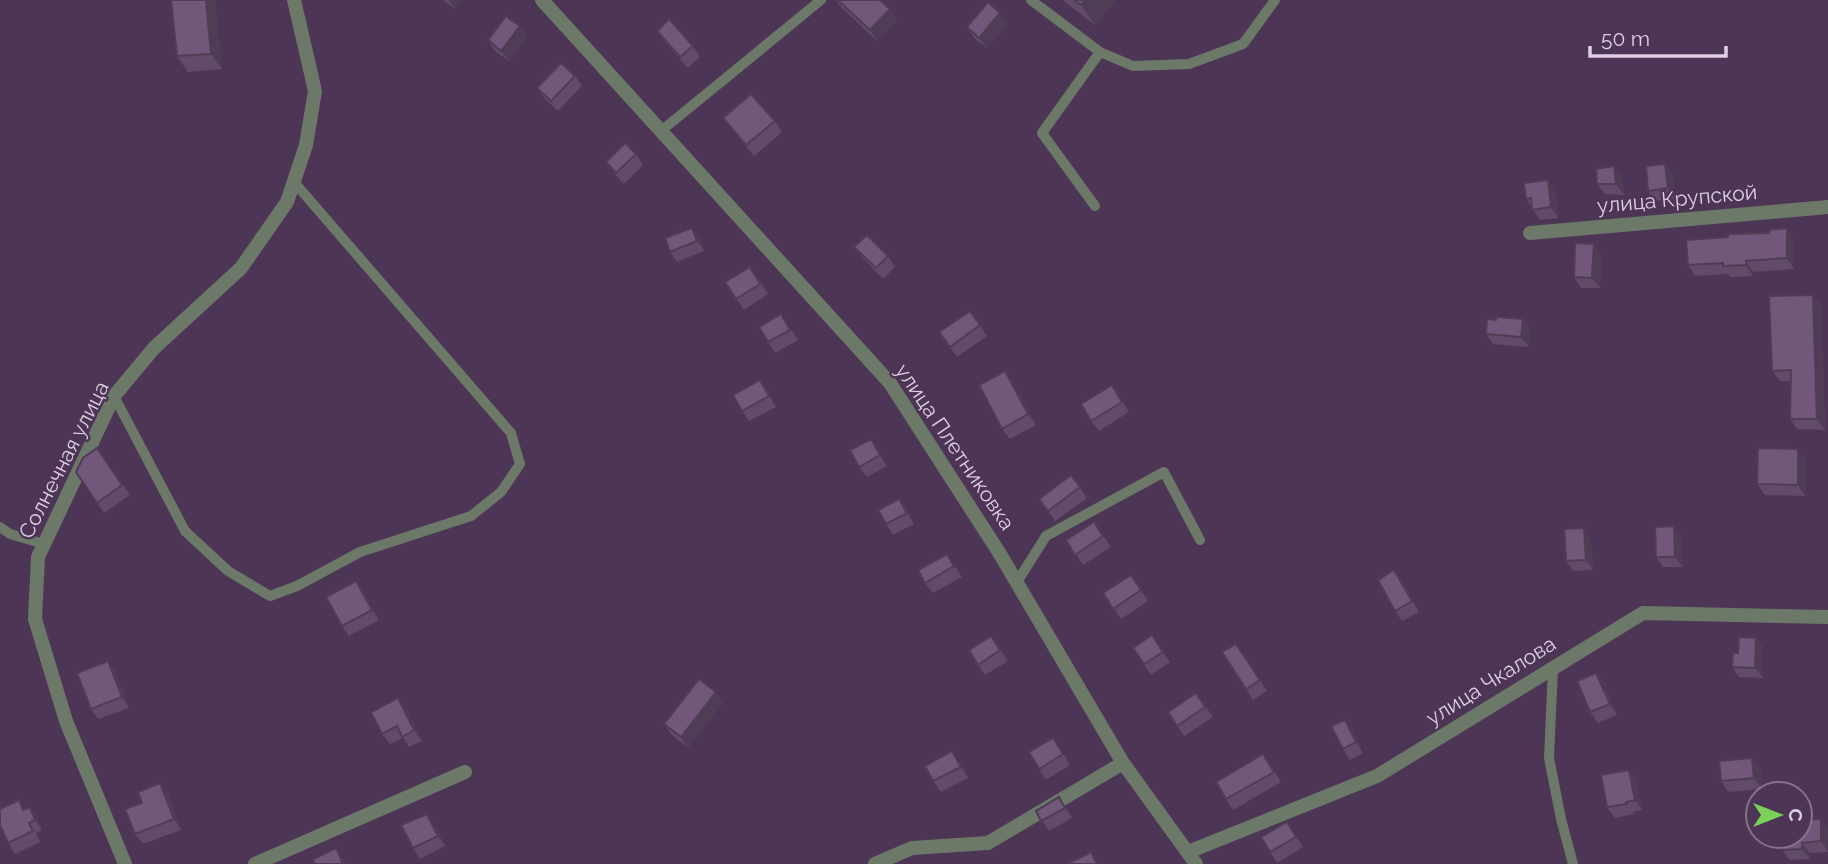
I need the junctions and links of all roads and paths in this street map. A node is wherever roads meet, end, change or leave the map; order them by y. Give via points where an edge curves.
1 (294, 0) edge
2 (542, 0) edge
3 (821, 0) edge
4 (1031, 0) edge
5 (1275, 0) edge
6 (1100, 52) junction
7 (661, 131) junction
8 (293, 181) junction
9 (1095, 206) dead end
10 (1828, 207) edge
11 (1828, 218) edge
12 (1530, 233) dead end
13 (114, 396) junction
14 (0, 527) edge
15 (1200, 540) dead end
16 (44, 544) junction
17 (1017, 582) junction
18 (1828, 617) edge
19 (1553, 668) junction
20 (1123, 763) junction
21 (465, 772) dead end
22 (1192, 858) edge
23 (125, 864) edge
24 (255, 864) edge
25 (875, 864) edge
26 (1573, 864) edge

1 - 8 street, Солнечная улица via 314,91 306,145
2 - 7 street, улица Плетниковка
3 - 7 lane
4 - 6 lane
5 - 6 lane via 1243,44 1189,64 1133,66
6 - 9 lane via 1042,133
7 - 17 street, улица Плетниковка via 890,383
8 - 13 street, Солнечная улица via 287,202 241,268 154,348
8 - 13 lane via 511,433 520,464 501,492 471,516 360,552 270,596 228,572 185,531
10 - 11 street
10 - 12 street, улица Крупской
13 - 16 street, Солнечная улица
14 - 16 lane
15 - 17 lane via 1164,472 1046,536
16 - 23 street, Солнечная улица via 38,556 35,620 66,721
17 - 20 street, улица Плетниковка
18 - 19 street, улица Чкалова via 1643,613
19 - 22 street, улица Чкалова via 1377,776
19 - 26 lane via 1549,758
20 - 22 street, улица Плетниковка
20 - 25 street via 988,843 912,848
21 - 24 street

